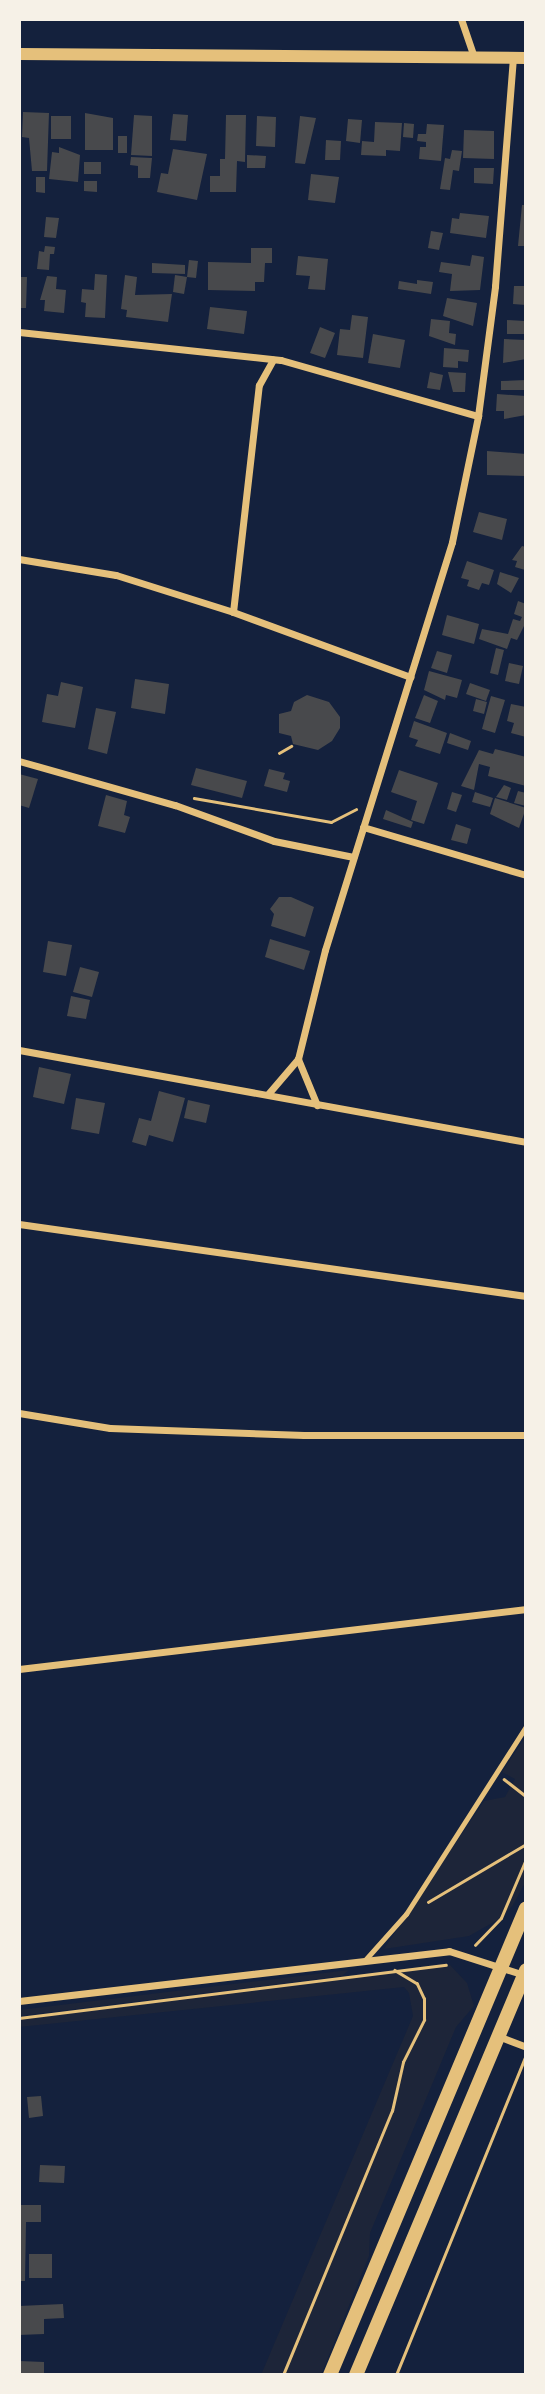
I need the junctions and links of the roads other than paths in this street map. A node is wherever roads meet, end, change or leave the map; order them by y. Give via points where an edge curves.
1 (461, 19) edge
2 (19, 54) edge
3 (474, 57) junction
4 (519, 57) edge
5 (19, 332) edge
6 (273, 359) junction
7 (478, 416) junction
8 (19, 559) edge
9 (233, 612) junction
10 (411, 677) junction
11 (19, 761) edge
12 (363, 827) junction
13 (353, 857) junction
14 (526, 875) edge
15 (19, 1050) edge
16 (298, 1059) junction
17 (268, 1094) junction
18 (317, 1105) junction
19 (526, 1142) edge
20 (19, 1224) edge
21 (526, 1296) edge
22 (19, 1413) edge
23 (526, 1435) edge
24 (526, 1609) edge
25 (19, 1669) edge
26 (526, 1726) edge
27 (526, 1908) edge
28 (365, 1960) junction
29 (502, 1965) junction
30 (525, 1972) edge
31 (19, 2001) edge
32 (498, 2036) junction
33 (526, 2048) edge
34 (330, 2375) edge
35 (356, 2375) edge

1 - 3 street
2 - 3 street
3 - 4 street
4 - 7 street
5 - 6 street
6 - 7 street
6 - 9 street via 259,385
7 - 10 street via 452,542
8 - 9 street via 116,575
9 - 10 street
10 - 12 street
11 - 13 street via 175,805 274,841
12 - 13 street
12 - 14 street
13 - 16 street
15 - 17 street
16 - 17 street
16 - 18 street
17 - 18 street
18 - 19 street
20 - 21 street
22 - 23 street via 110,1428
24 - 25 street
26 - 28 lane via 412,1904
27 - 29 main road
28 - 29 street via 449,1951
28 - 31 street
29 - 30 street
29 - 34 main road
30 - 32 main road
32 - 33 street
32 - 35 main road

